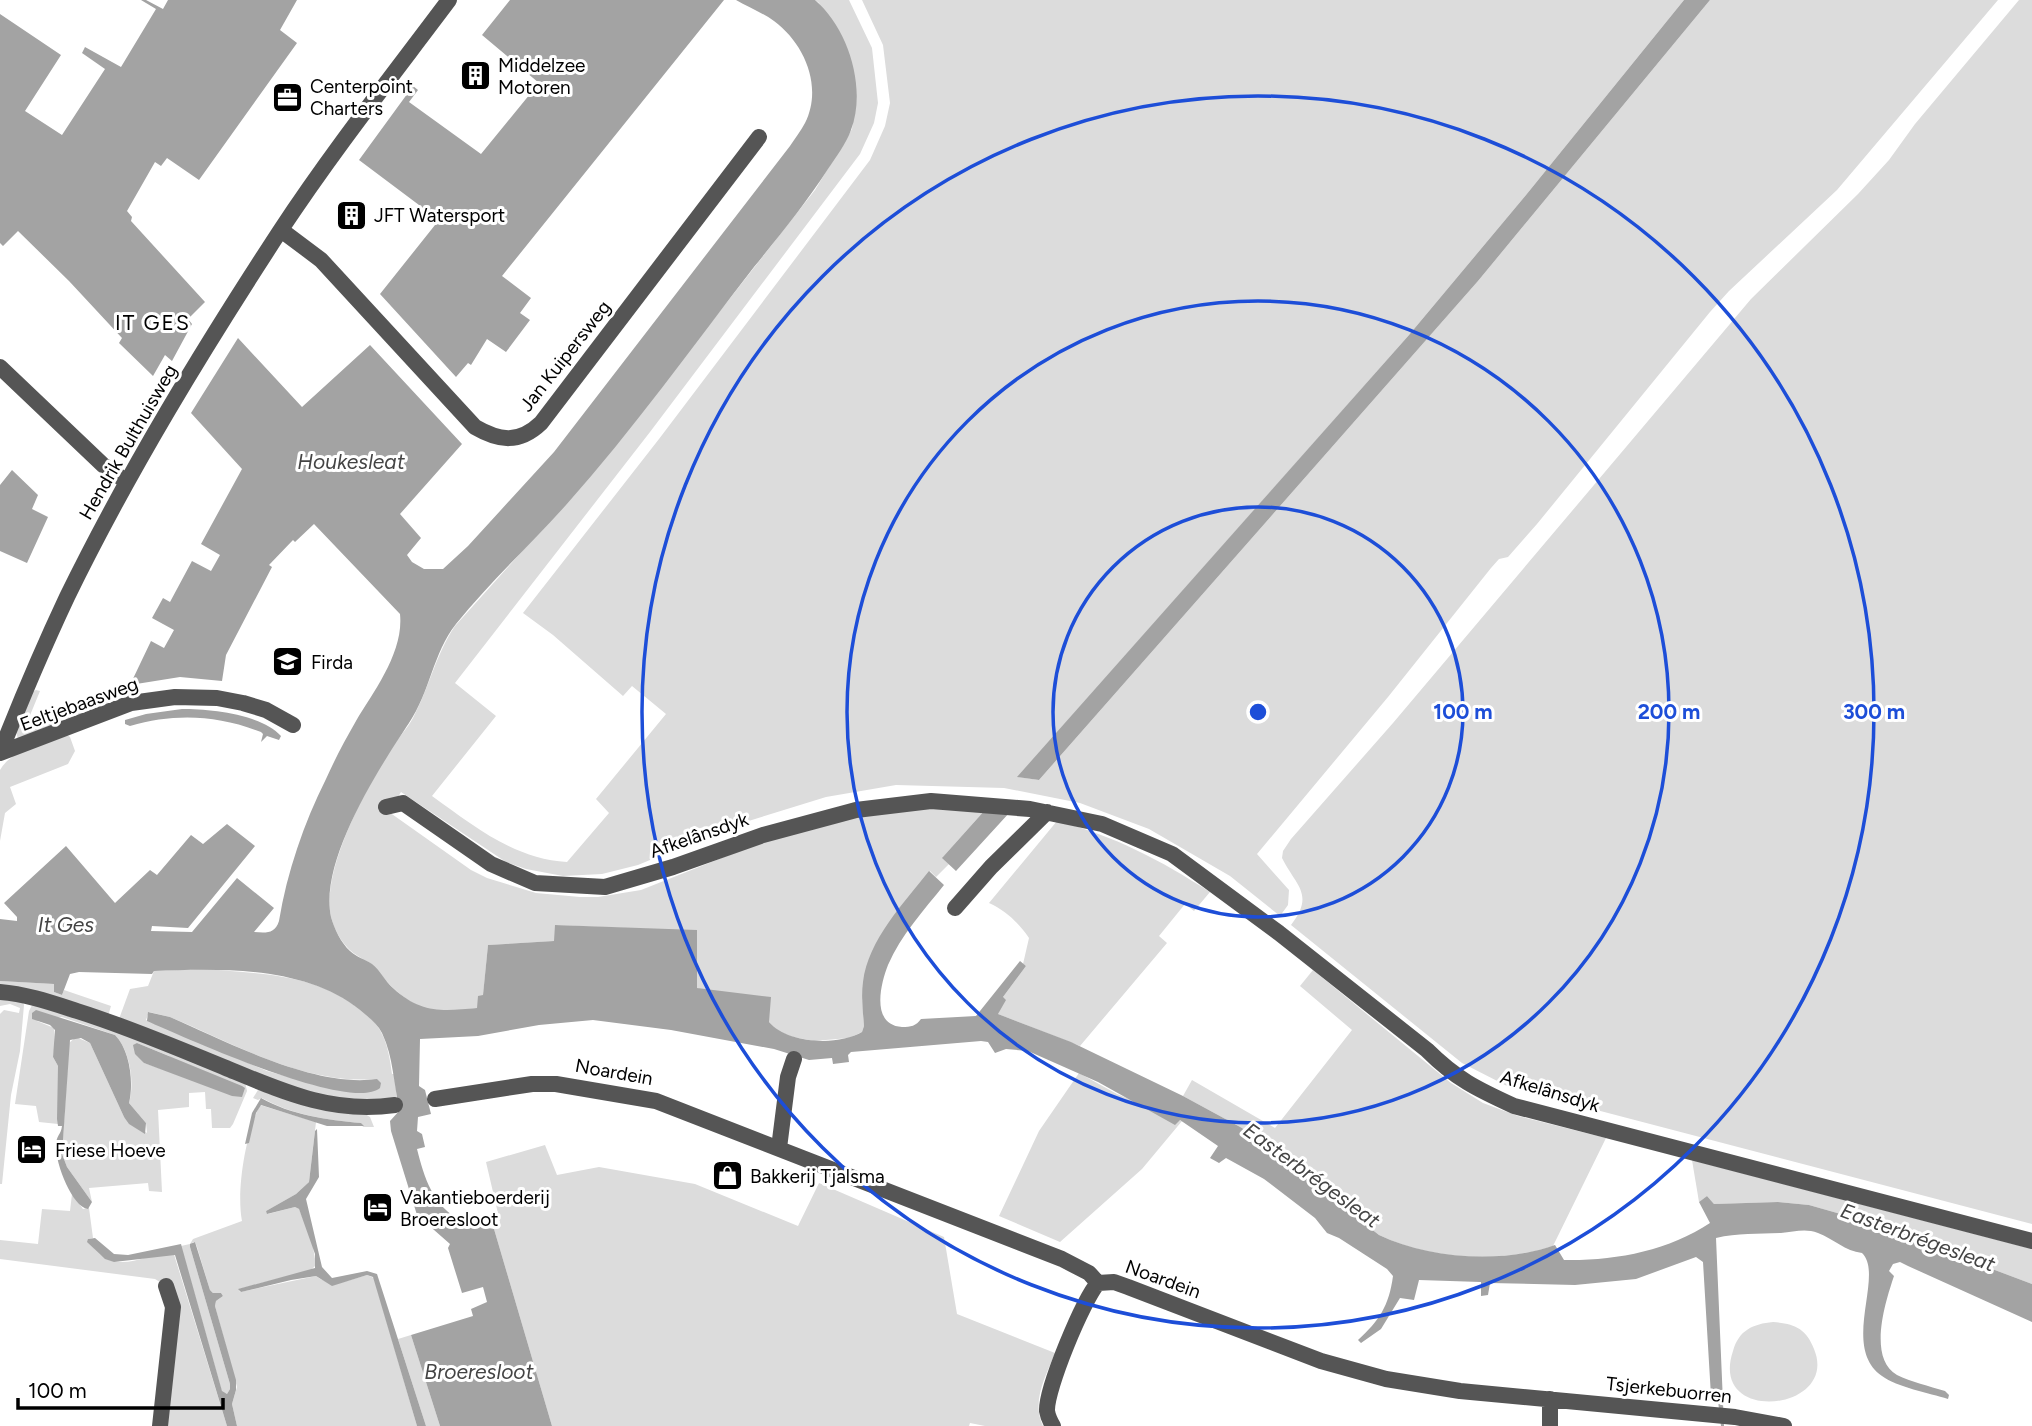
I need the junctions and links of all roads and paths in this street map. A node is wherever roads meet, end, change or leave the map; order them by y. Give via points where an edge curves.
1 (449, 0) edge
2 (759, 137) dead end
3 (281, 230) junction
4 (0, 368) edge
5 (127, 482) junction
6 (293, 725) dead end
7 (0, 753) edge
8 (386, 807) dead end
9 (1047, 812) junction
10 (955, 908) dead end
11 (0, 992) edge
12 (794, 1059) dead end
13 (435, 1098) dead end
14 (395, 1105) dead end
15 (779, 1148) junction
16 (2032, 1241) edge
17 (1098, 1283) junction
18 (166, 1286) dead end
19 (1550, 1399) junction
20 (160, 1426) edge
21 (1054, 1426) edge
22 (1550, 1426) edge
23 (1784, 1426) edge

1 - 3 street, Hendrik Bulthuisweg
2 - 3 street, Jan Kuipersweg via 541,423 515,438 499,439 475,427 321,260
3 - 5 street, Hendrik Bulthuisweg
4 - 5 street
5 - 7 street, Hendrik Bulthuisweg via 67,598
6 - 7 street, Eeltjebaasweg via 243,703 175,697 131,704
8 - 9 street, Afkelânsdyk via 403,803 491,864 535,883 606,887 762,835 856,810 931,801
9 - 10 street
9 - 16 street, Afkelânsdyk via 1102,824 1171,854 1427,1049 1449,1072 1514,1106
11 - 14 street via 93,1016 318,1102 349,1108
12 - 15 street
13 - 15 street, Noardein via 532,1084 578,1086 656,1101
15 - 17 street, Noardein via 1062,1259
17 - 19 street, Noardein via 1114,1282 1355,1371 1441,1389
17 - 21 street via 1080,1312 1050,1392 1047,1409
18 - 20 street via 173,1307
19 - 22 street
19 - 23 street, Tsjerkebuorren

